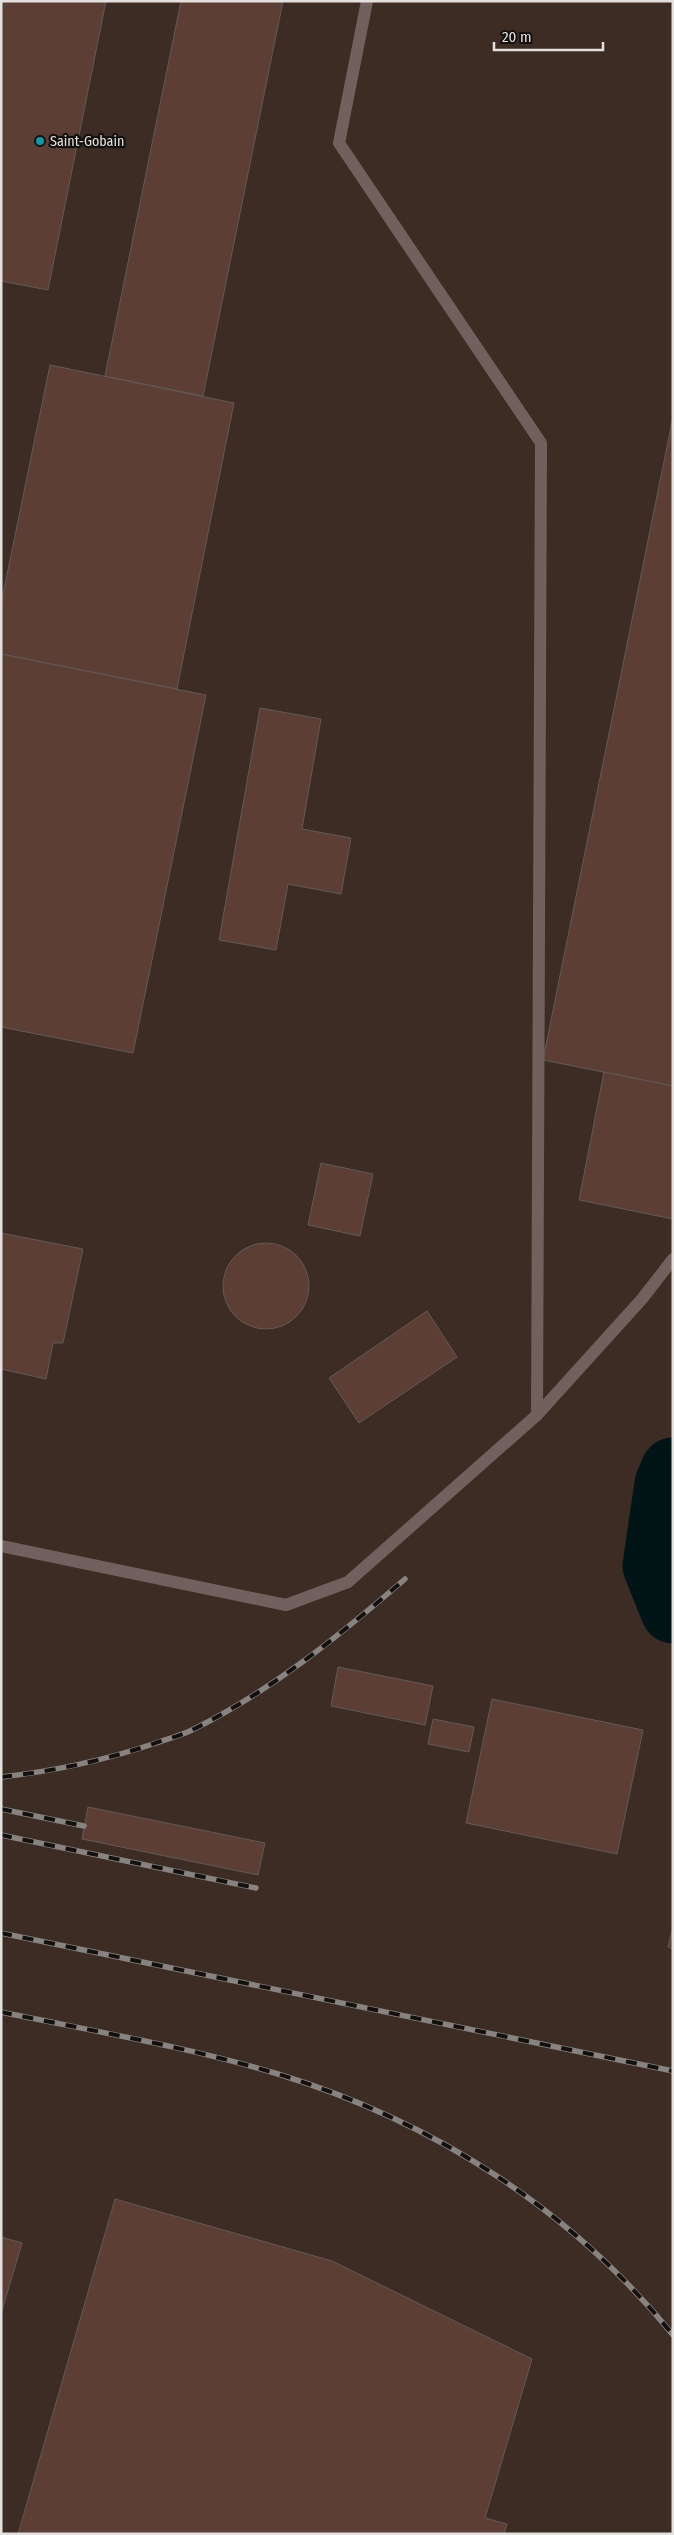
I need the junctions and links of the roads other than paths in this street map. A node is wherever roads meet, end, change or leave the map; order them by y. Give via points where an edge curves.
1 (368, 1) edge
2 (673, 1259) edge
3 (537, 1415) junction
4 (1, 1546) edge

1 - 3 lane via 339,143 541,443
2 - 3 lane via 642,1299
3 - 4 lane via 348,1582 286,1605

